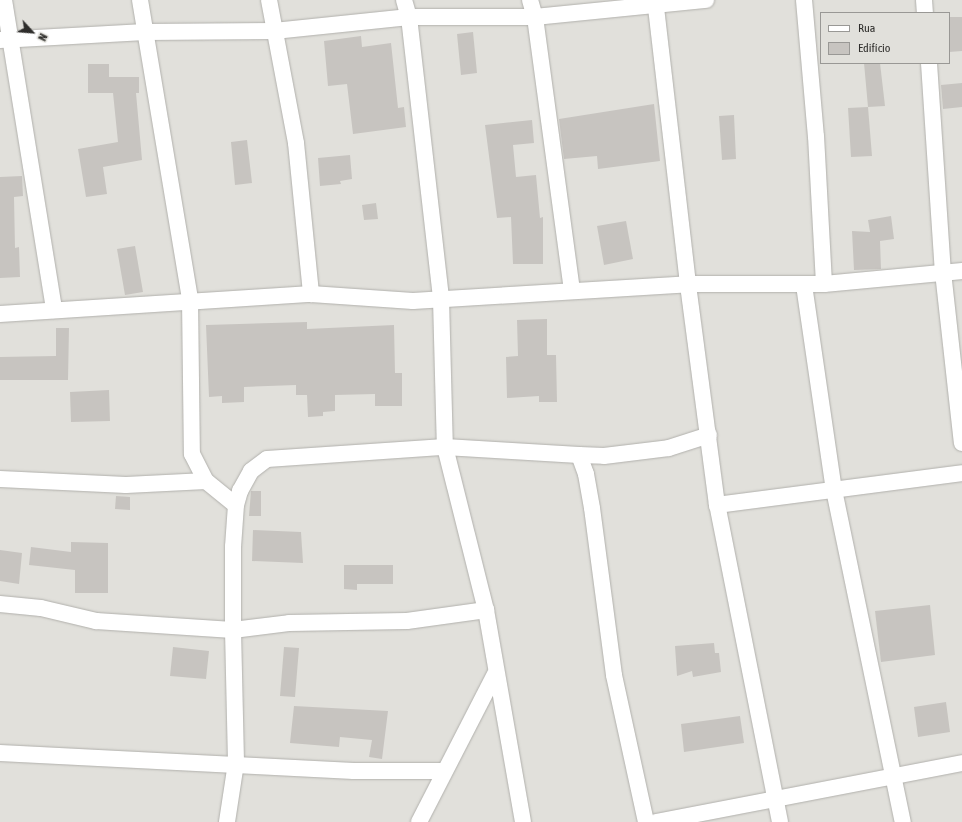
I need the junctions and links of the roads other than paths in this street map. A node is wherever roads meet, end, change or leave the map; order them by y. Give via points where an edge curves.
1 (4, 0) edge
2 (140, 0) edge
3 (269, 0) edge
4 (404, 0) edge
5 (530, 0) edge
6 (706, 0) edge
7 (804, 0) edge
8 (924, 0) edge
9 (655, 3) edge
10 (925, 12) edge
11 (409, 17) junction
12 (536, 17) junction
13 (274, 31) junction
14 (145, 32) junction
15 (5, 40) edge
16 (929, 64) edge
17 (962, 271) edge
18 (943, 272) junction
19 (688, 284) junction
20 (824, 284) junction
21 (804, 285) junction
22 (572, 290) junction
23 (311, 294) junction
24 (190, 299) junction
25 (441, 299) junction
26 (54, 310) junction
27 (0, 314) edge
28 (710, 435) junction
29 (962, 443) edge
30 (445, 447) junction
31 (579, 455) junction
32 (962, 473) edge
33 (0, 479) edge
34 (206, 481) junction
35 (834, 490) junction
36 (717, 504) junction
37 (236, 505) junction
38 (0, 604) edge
39 (486, 610) junction
40 (233, 630) junction
41 (495, 674) junction
42 (0, 753) edge
43 (236, 763) junction
44 (962, 763) edge
45 (444, 771) junction
46 (892, 777) junction
47 (776, 799) junction
48 (227, 822) edge
49 (419, 822) edge
50 (523, 822) edge
51 (646, 822) edge
52 (656, 822) edge
53 (780, 822) edge
54 (903, 822) edge

1 - 15 street
2 - 14 street
3 - 13 street
4 - 11 street
5 - 12 street
6 - 9 street
7 - 20 street via 816,136
8 - 10 street
9 - 12 street
9 - 19 street
11 - 12 street
11 - 13 street
11 - 25 street
12 - 22 street
13 - 14 street
13 - 23 street via 296,144
14 - 15 street
14 - 24 street
15 - 26 street
16 - 18 street
17 - 18 street
18 - 20 street
18 - 29 street
19 - 21 street
19 - 22 street
19 - 28 street
20 - 21 street
21 - 35 street
22 - 25 street
23 - 24 street
23 - 25 street via 413,301
24 - 26 street
24 - 34 street via 192,454
25 - 30 street
26 - 27 street
28 - 31 street via 669,448 604,456
28 - 36 street
30 - 31 street
30 - 37 street via 267,459 251,471
30 - 39 street
31 - 51 street via 586,474 592,508 614,675
32 - 35 street
33 - 34 street via 133,485
34 - 37 street
35 - 36 street
35 - 46 street
36 - 47 street
37 - 40 street
38 - 40 street via 41,608 96,621
39 - 40 street via 408,621 290,623
39 - 41 street
40 - 43 street
41 - 45 street
41 - 50 street
42 - 43 street
43 - 45 street via 354,771
43 - 48 street
44 - 46 street
45 - 49 street
46 - 47 street
46 - 54 street
47 - 52 street
47 - 53 street

